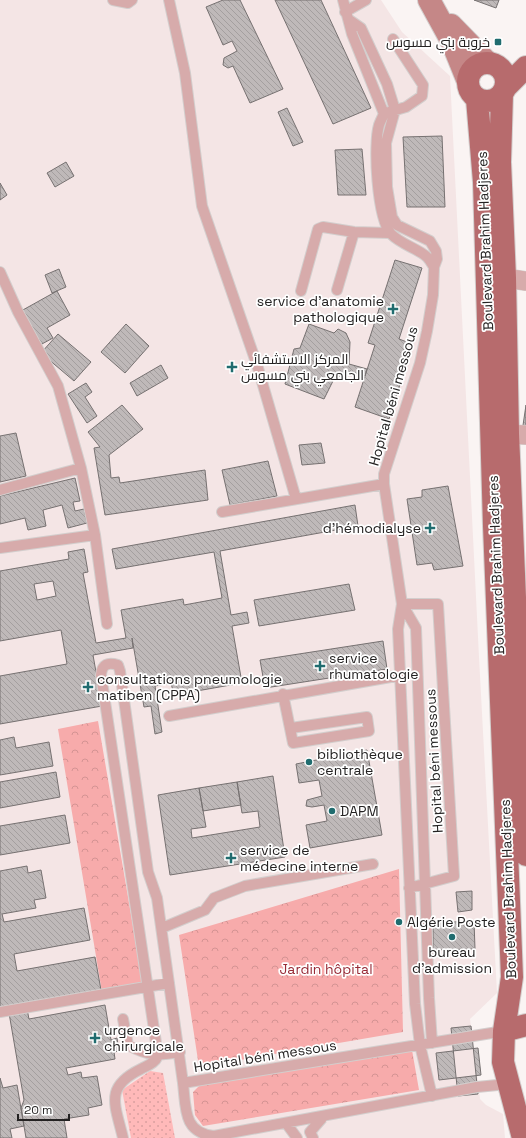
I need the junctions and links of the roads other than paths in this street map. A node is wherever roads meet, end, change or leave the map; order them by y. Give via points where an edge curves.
1 (113, 0) edge
2 (132, 0) edge
3 (169, 0) edge
4 (343, 0) edge
5 (366, 0) edge
6 (430, 1) edge
7 (347, 15) junction
8 (393, 39) dead end
9 (526, 58) edge
10 (526, 67) edge
11 (498, 78) junction
12 (467, 79) junction
13 (477, 99) junction
14 (394, 110) junction
15 (384, 114) junction
16 (354, 232) junction
17 (390, 233) junction
18 (434, 267) junction
19 (0, 272) edge
20 (516, 280) edge
21 (337, 290) dead end
22 (301, 291) dead end
23 (517, 434) edge
24 (81, 468) junction
25 (384, 484) junction
26 (0, 490) edge
27 (296, 499) junction
28 (222, 512) dead end
29 (95, 535) junction
30 (0, 548) edge
31 (402, 604) junction
32 (107, 624) dead end
33 (402, 675) junction
34 (283, 694) junction
35 (169, 716) dead end
36 (291, 728) junction
37 (526, 855) edge
38 (373, 864) dead end
39 (426, 883) junction
40 (409, 888) junction
41 (162, 928) junction
42 (169, 983) junction
43 (147, 987) junction
44 (0, 1012) edge
45 (123, 1019) dead end
46 (526, 1025) edge
47 (504, 1031) junction
48 (432, 1043) junction
49 (420, 1045) junction
50 (180, 1052) junction
51 (158, 1056) junction
52 (183, 1083) junction
53 (517, 1083) edge
54 (432, 1096) junction
55 (324, 1116) junction
56 (286, 1123) junction
57 (214, 1137) edge
58 (123, 1138) edge
59 (297, 1138) edge
60 (313, 1138) edge
61 (523, 1138) edge

1 - 2 lane via 128,3
3 - 27 lane via 185,73 202,206 258,368
4 - 7 lane
5 - 7 lane
6 - 11 main road
6 - 12 main road via 452,42
7 - 14 lane, Hopital béni messous via 361,28 387,84
7 - 15 lane
8 - 14 lane via 423,86 422,96 406,107
9 - 11 main road
10 - 11 main road
11 - 12 main road via 474,67
11 - 13 main road via 490,101
11 - 20 main road, Boulevard Brahim Hadjeres via 500,162
12 - 13 main road via 471,94
13 - 47 main road, Boulevard Brahim Hadjeres via 484,169 494,526 512,977
14 - 15 lane
14 - 18 lane, Hopital béni messous via 386,143 390,208 397,225 430,241 436,251 437,260
15 - 17 lane via 376,143 378,188
16 - 17 lane
16 - 21 lane
16 - 22 lane via 323,227 318,229
17 - 18 lane via 405,246 426,257
18 - 25 lane, Hopital béni messous via 433,295 420,363 384,474
19 - 24 lane via 18,312 58,386
20 - 23 main road, Boulevard Brahim Hadjeres
23 - 37 main road, Boulevard Brahim Hadjeres
24 - 26 lane
24 - 29 lane
25 - 27 lane
25 - 31 lane, Hopital béni messous
27 - 28 lane
29 - 30 lane
29 - 32 lane
31 - 33 lane, Hopital béni messous via 398,629
31 - 39 lane, Hopital béni messous via 416,628
31 - 39 lane, Hopital béni messous via 438,604 454,876
33 - 34 lane
33 - 40 lane, Hopital béni messous
34 - 35 lane
34 - 36 lane
36 - 36 lane via 293,743 369,731 367,717
38 - 41 lane via 245,886 214,898 205,910
39 - 40 lane, Hopital béni messous
39 - 48 lane, Hopital béni messous
40 - 49 lane, Hopital béni messous via 415,1004
41 - 42 lane
41 - 43 lane via 157,898 148,872 120,671 118,665 105,664 101,675
42 - 43 lane
42 - 50 lane
43 - 44 lane
43 - 51 lane
45 - 51 lane via 128,1045
46 - 47 main road
47 - 48 lane, Hopital béni messous
47 - 53 main road, Boulevard Brahim Hadjeres via 503,1062
48 - 49 lane, Hopital béni messous
49 - 52 lane, Hopital béni messous
49 - 54 lane, Hopital béni messous
50 - 51 lane
50 - 52 lane
51 - 58 lane via 155,1062 122,1081 116,1090 115,1100
52 - 57 lane, Hopital béni messous via 189,1120 194,1130
53 - 54 lane, Hopital béni messous via 477,1087
53 - 61 main road, Boulevard Brahim Hadjeres
54 - 55 lane, Hopital béni messous
55 - 56 lane, Hopital béni messous
55 - 60 lane via 310,1132
56 - 57 lane, Hopital béni messous
56 - 59 lane

